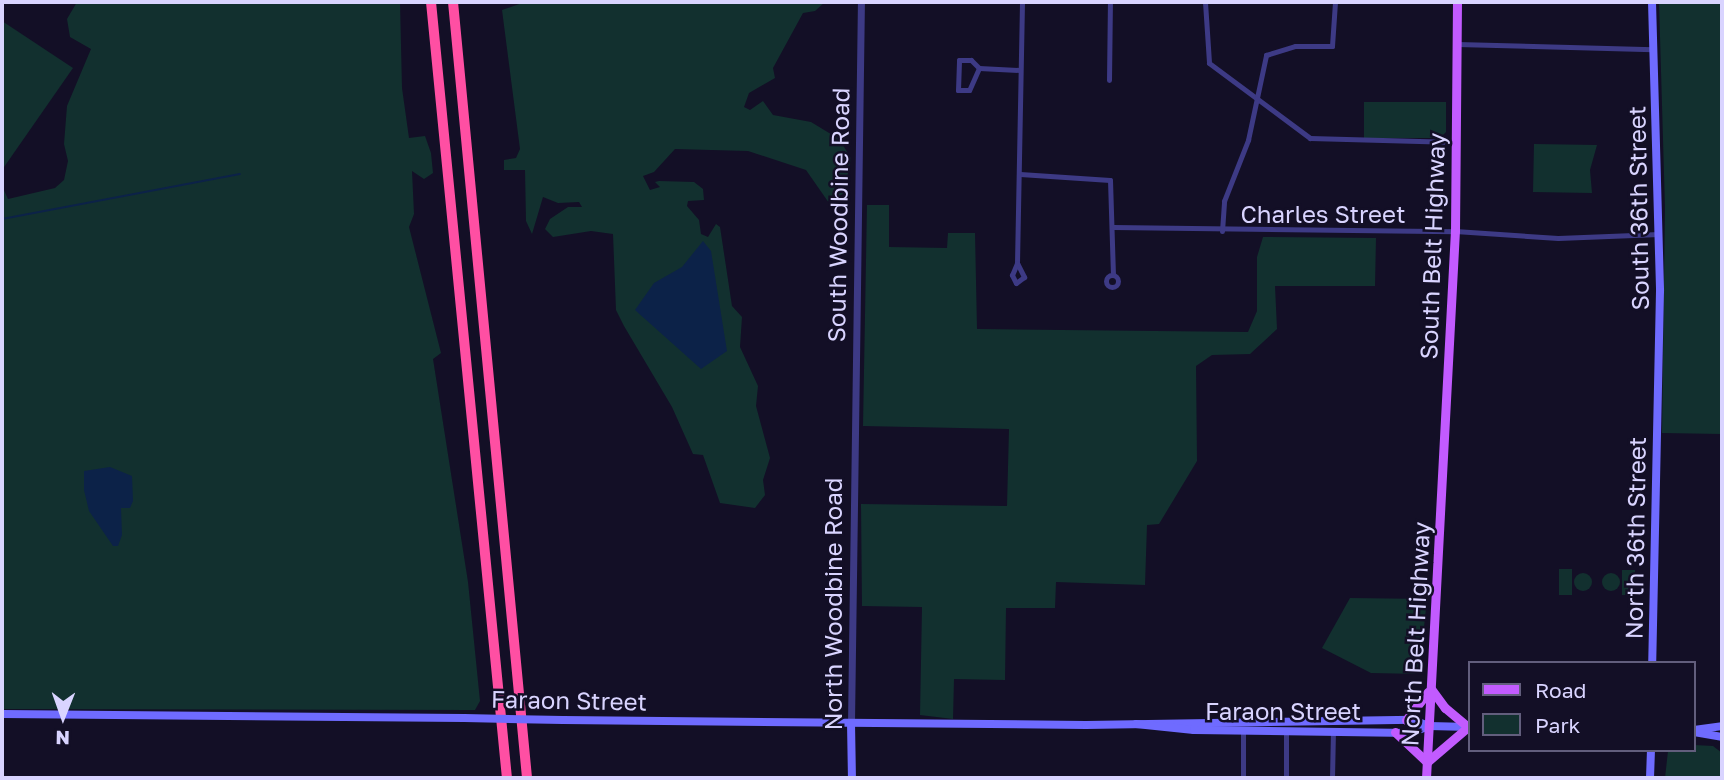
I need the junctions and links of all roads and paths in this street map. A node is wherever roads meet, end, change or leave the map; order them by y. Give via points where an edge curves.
1 (431, 2) edge
2 (453, 2) edge
3 (861, 2) edge
4 (1022, 2) edge
5 (1110, 2) edge
6 (1205, 2) edge
7 (1335, 2) edge
8 (1457, 2) edge
9 (1652, 2) edge
10 (1457, 44) junction
11 (1653, 49) junction
12 (979, 68) junction
13 (1020, 70) junction
14 (1109, 80) dead end
15 (1255, 96) junction
16 (1455, 142) junction
17 (1020, 174) junction
18 (1113, 227) junction
19 (1222, 231) junction
20 (1455, 231) junction
21 (1659, 234) junction
22 (1017, 263) dead end
23 (1113, 275) dead end
24 (1657, 413) joint
25 (853, 430) joint
26 (1441, 491) joint
27 (1652, 661) edge
28 (1430, 687) junction
29 (2, 714) edge
30 (1406, 720) junction
31 (851, 723) junction
32 (1136, 724) junction
33 (1429, 726) junction
34 (1468, 726) edge
35 (1722, 726) edge
36 (1468, 727) edge
37 (1468, 728) edge
38 (1333, 730) junction
39 (1243, 731) junction
40 (1286, 731) junction
41 (1696, 731) edge
42 (1696, 731) edge
43 (1395, 732) junction
44 (1722, 737) edge
45 (1651, 752) edge
46 (1427, 762) junction
47 (507, 778) edge
48 (527, 778) edge
49 (852, 778) edge
50 (1243, 778) edge
51 (1286, 778) edge
52 (1332, 778) edge
53 (1426, 778) edge
54 (1650, 778) edge

1 - 47 highway
2 - 48 highway
3 - 25 street, South Woodbine Road
4 - 13 street
5 - 14 street
6 - 15 street via 1209,63
7 - 15 street via 1334,43 1277,49 1266,55
8 - 10 main road, South Belt Highway
9 - 11 main road, South 36th Street
10 - 11 street
10 - 16 main road, South Belt Highway
11 - 21 main road, South 36th Street
12 - 12 street via 971,60 957,63 958,90 972,88
12 - 13 street
13 - 17 street
15 - 16 street via 1289,125 1317,139
15 - 19 street via 1248,140 1224,201
16 - 20 main road, South Belt Highway
17 - 18 street via 1110,180
17 - 22 street
18 - 19 street, Charles Street
18 - 23 street
19 - 20 street, Charles Street
20 - 21 street, Charles Street via 1558,238
20 - 26 main road, South Belt Highway
21 - 24 main road, South 36th Street
24 - 27 main road, North 36th Street
25 - 31 street, North Woodbine Road
26 - 28 main road, North Belt Highway
28 - 30 main road via 1418,710
28 - 33 main road, North Belt Highway
28 - 34 main road via 1445,708
29 - 31 main road, Faraon Street, bridge
30 - 32 main road, Faraon Street
30 - 33 main road, Faraon Street
31 - 32 main road, Faraon Street
31 - 49 main road, North Woodbine Road
32 - 39 main road, Faraon Street
33 - 36 main road, Faraon Street
33 - 43 main road, Faraon Street
33 - 46 main road, North Belt Highway
35 - 41 main road
37 - 46 main road
38 - 40 main road, Faraon Street
38 - 43 main road, Faraon Street
38 - 52 street
39 - 40 main road, Faraon Street
39 - 50 street
40 - 51 street
42 - 44 main road
43 - 46 main road
45 - 54 main road
46 - 53 main road, North Belt Highway

